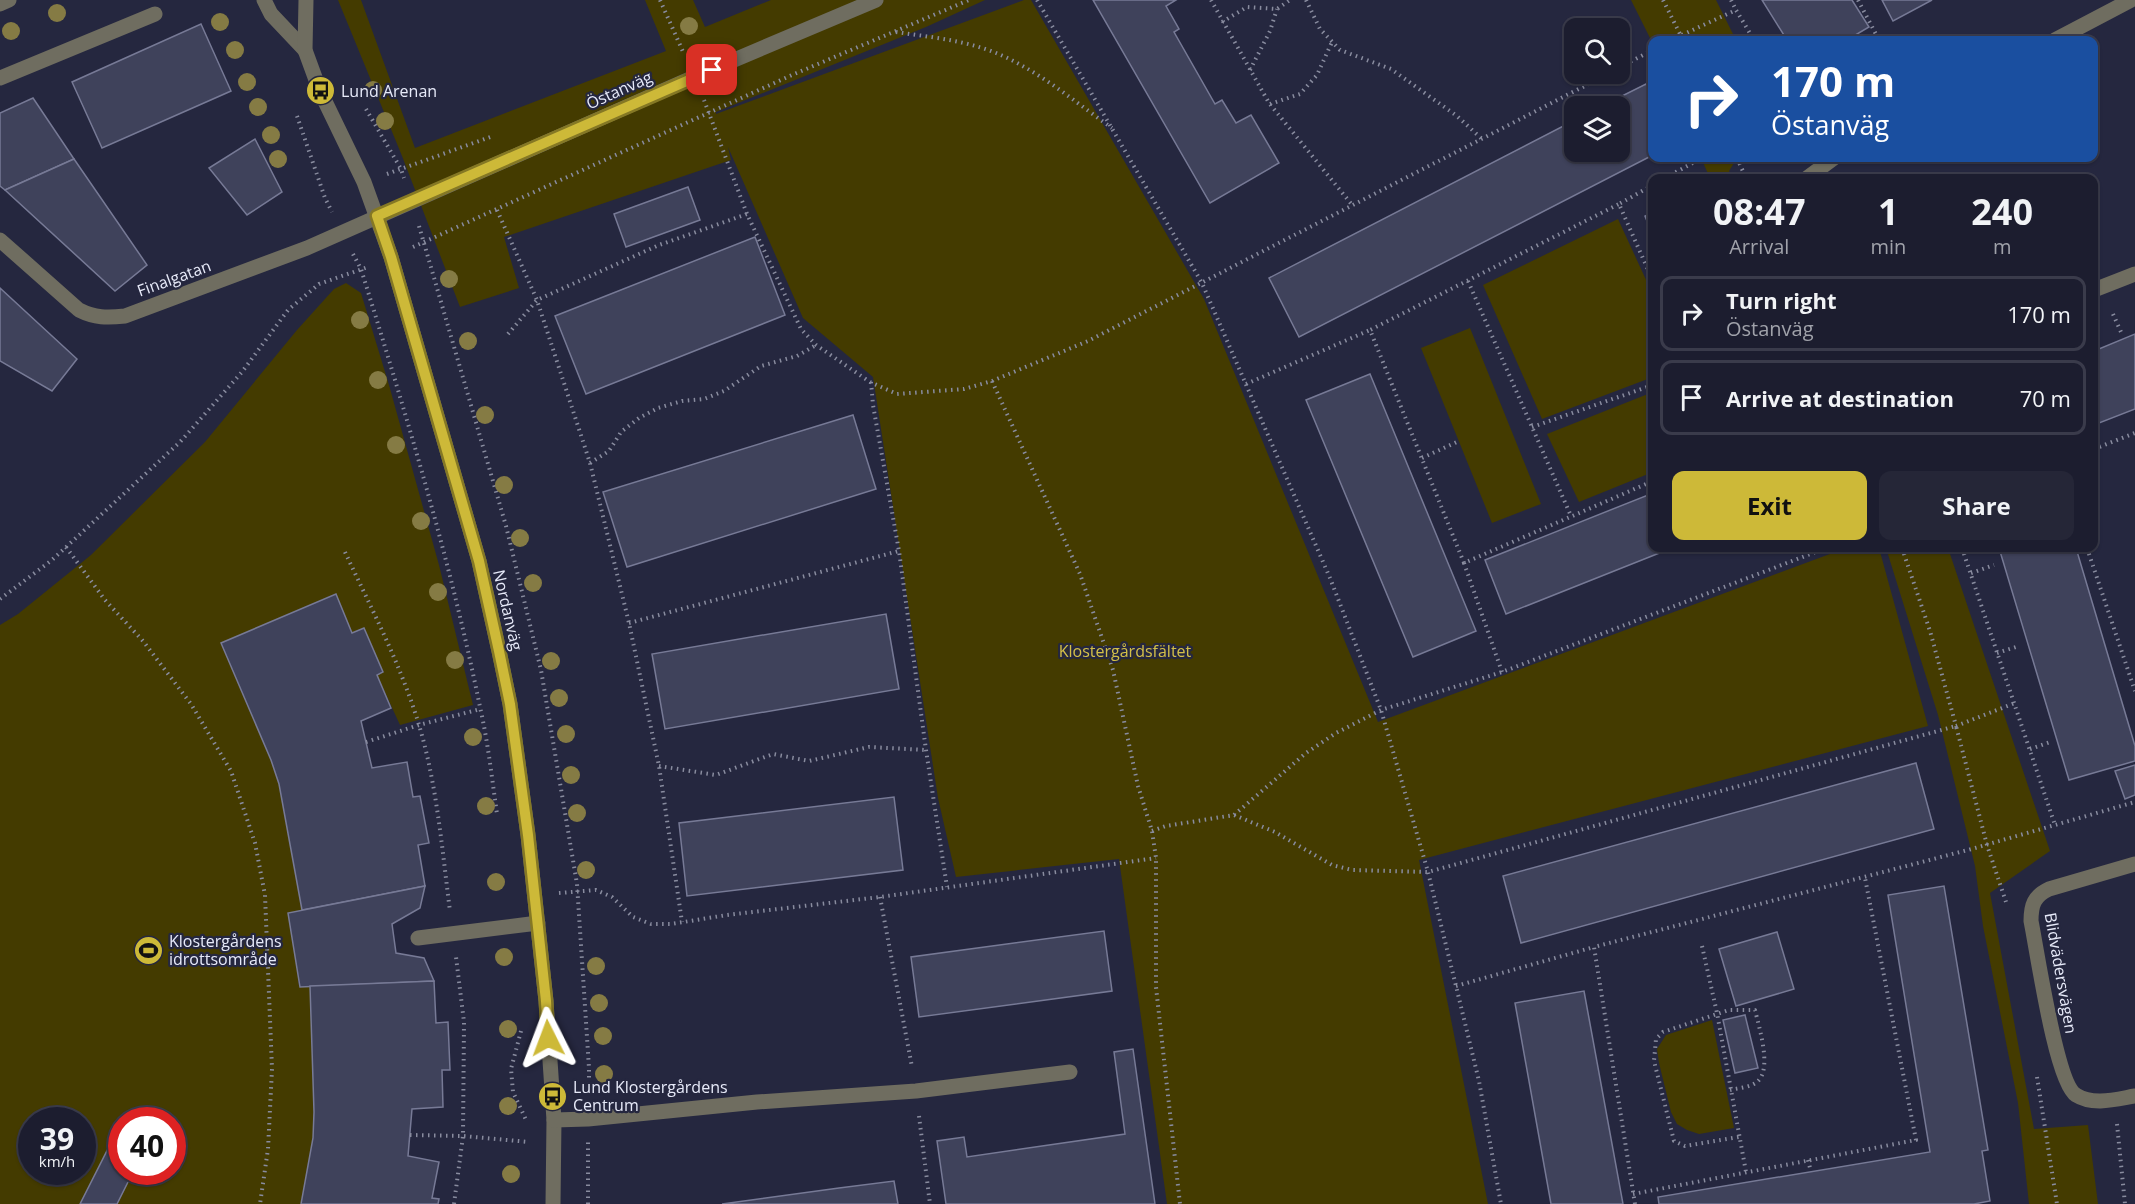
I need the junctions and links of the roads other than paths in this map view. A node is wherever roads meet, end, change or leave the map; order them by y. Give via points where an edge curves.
1 (9, 0) edge
2 (264, 0) edge
3 (306, 0) edge
4 (876, 0) edge
5 (2131, 0) edge
6 (0, 4) edge
7 (155, 14) dead end
8 (2063, 36) edge
9 (305, 50) junction
10 (0, 78) edge
11 (1829, 162) edge
12 (1812, 174) edge
13 (377, 216) junction
14 (0, 240) edge
15 (2135, 274) edge
16 (2098, 288) edge
17 (2135, 864) edge
18 (538, 923) junction
19 (418, 938) dead end
20 (1070, 1072) dead end
21 (2135, 1096) edge
22 (554, 1120) junction
23 (553, 1204) edge

1 - 6 street
2 - 9 street, Nordanväg
3 - 9 street, Nordanväg
4 - 13 street, Östanväg
5 - 8 street
7 - 10 street
9 - 13 street, Nordanväg
11 - 12 street
13 - 14 street, Finalgatan via 307,248 124,316 107,318 79,310
13 - 18 street, Nordanväg via 479,561 510,704
15 - 16 street
17 - 21 street, Blidvädersvägen via 2049,889 2037,896 2031,909 2064,1078 2074,1095 2089,1100
18 - 19 street
18 - 22 street, Nordanväg
20 - 22 street via 916,1091
22 - 23 street, Nordanväg

